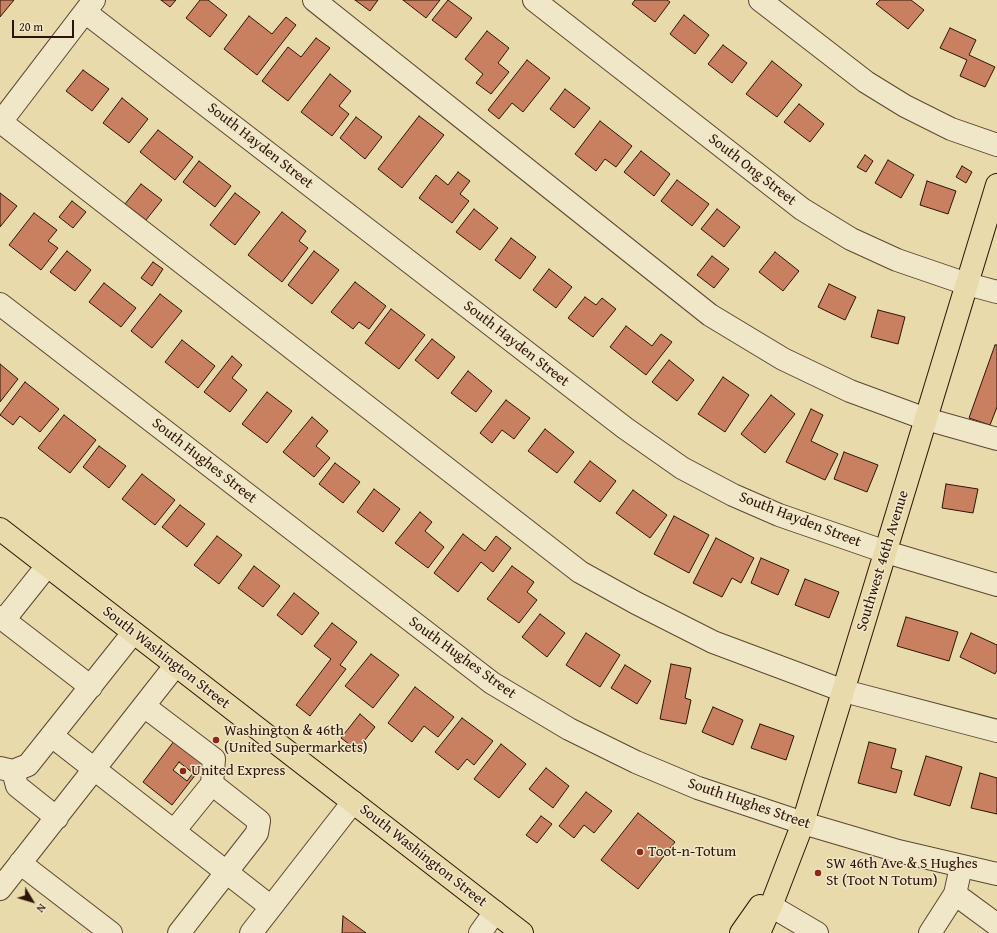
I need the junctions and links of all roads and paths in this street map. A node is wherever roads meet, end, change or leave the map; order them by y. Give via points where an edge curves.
1 (314, 0) edge
2 (534, 0) edge
3 (760, 0) edge
4 (90, 6) edge
5 (0, 122) edge
6 (997, 145) edge
7 (997, 185) edge
8 (967, 284) junction
9 (997, 292) edge
10 (0, 304) edge
11 (926, 419) junction
12 (997, 439) edge
13 (0, 529) edge
14 (886, 552) junction
15 (47, 566) junction
16 (997, 586) edge
17 (2, 619) edge
18 (133, 633) junction
19 (175, 666) junction
20 (91, 687) junction
21 (844, 691) junction
22 (144, 706) junction
23 (997, 731) edge
24 (52, 736) junction
25 (7, 769) edge
26 (95, 769) junction
27 (212, 784) junction
28 (353, 802) junction
29 (57, 818) junction
30 (803, 823) junction
31 (174, 831) junction
32 (793, 849) junction
33 (20, 863) junction
34 (962, 866) junction
35 (227, 872) junction
36 (997, 874) edge
37 (0, 889) edge
38 (955, 894) junction
39 (771, 906) junction
40 (271, 907) junction
41 (495, 912) junction
42 (997, 925) edge
43 (112, 933) edge
44 (179, 933) edge
45 (251, 933) edge
46 (480, 933) edge
47 (522, 933) edge
48 (741, 933) edge
49 (759, 933) edge
50 (817, 933) edge
51 (930, 933) edge

1 - 11 street via 710,315 783,359 843,388
2 - 8 street, South Ong Street via 802,209 851,239 896,260
3 - 6 street via 866,82 904,106 951,129
4 - 5 street
4 - 14 street, South Hayden Street via 618,424 682,468 733,495 779,515
5 - 21 street via 580,572 713,642
7 - 8 main road, Southwest 46th Avenue
8 - 9 street, South Ong Street
8 - 11 main road, Southwest 46th Avenue
10 - 30 street, South Hughes Street via 492,683 570,729 636,762 698,788
11 - 12 street
11 - 14 main road, Southwest 46th Avenue
13 - 15 main road, South Washington Street
14 - 16 street, South Hayden Street
14 - 21 main road, Southwest 46th Avenue
15 - 17 street
15 - 18 main road, South Washington Street
17 - 20 street
18 - 19 main road, South Washington Street
18 - 20 street
19 - 22 street
19 - 28 main road, South Washington Street
20 - 24 street
21 - 23 street
21 - 30 main road, Southwest 46th Avenue
22 - 26 street
22 - 27 street via 214,759
24 - 25 street via 28,766
24 - 26 street
25 - 29 street via 17,786
26 - 29 street
26 - 31 street
27 - 31 street
27 - 35 street via 259,821 257,833
28 - 40 street
28 - 41 main road, South Washington Street
29 - 33 street
30 - 32 main road, Southwest 46th Avenue
30 - 34 street, South Hughes Street via 898,851
31 - 35 street
32 - 39 main road, Southwest 46th Avenue
32 - 48 main road via 767,896
33 - 37 street
33 - 43 street
34 - 36 street, South Hughes Street
34 - 38 street
35 - 40 street
35 - 44 street
38 - 42 street
38 - 51 street
39 - 49 main road, Southwest 46th Avenue
39 - 50 street
40 - 45 street
41 - 46 street
41 - 47 main road, South Washington Street

